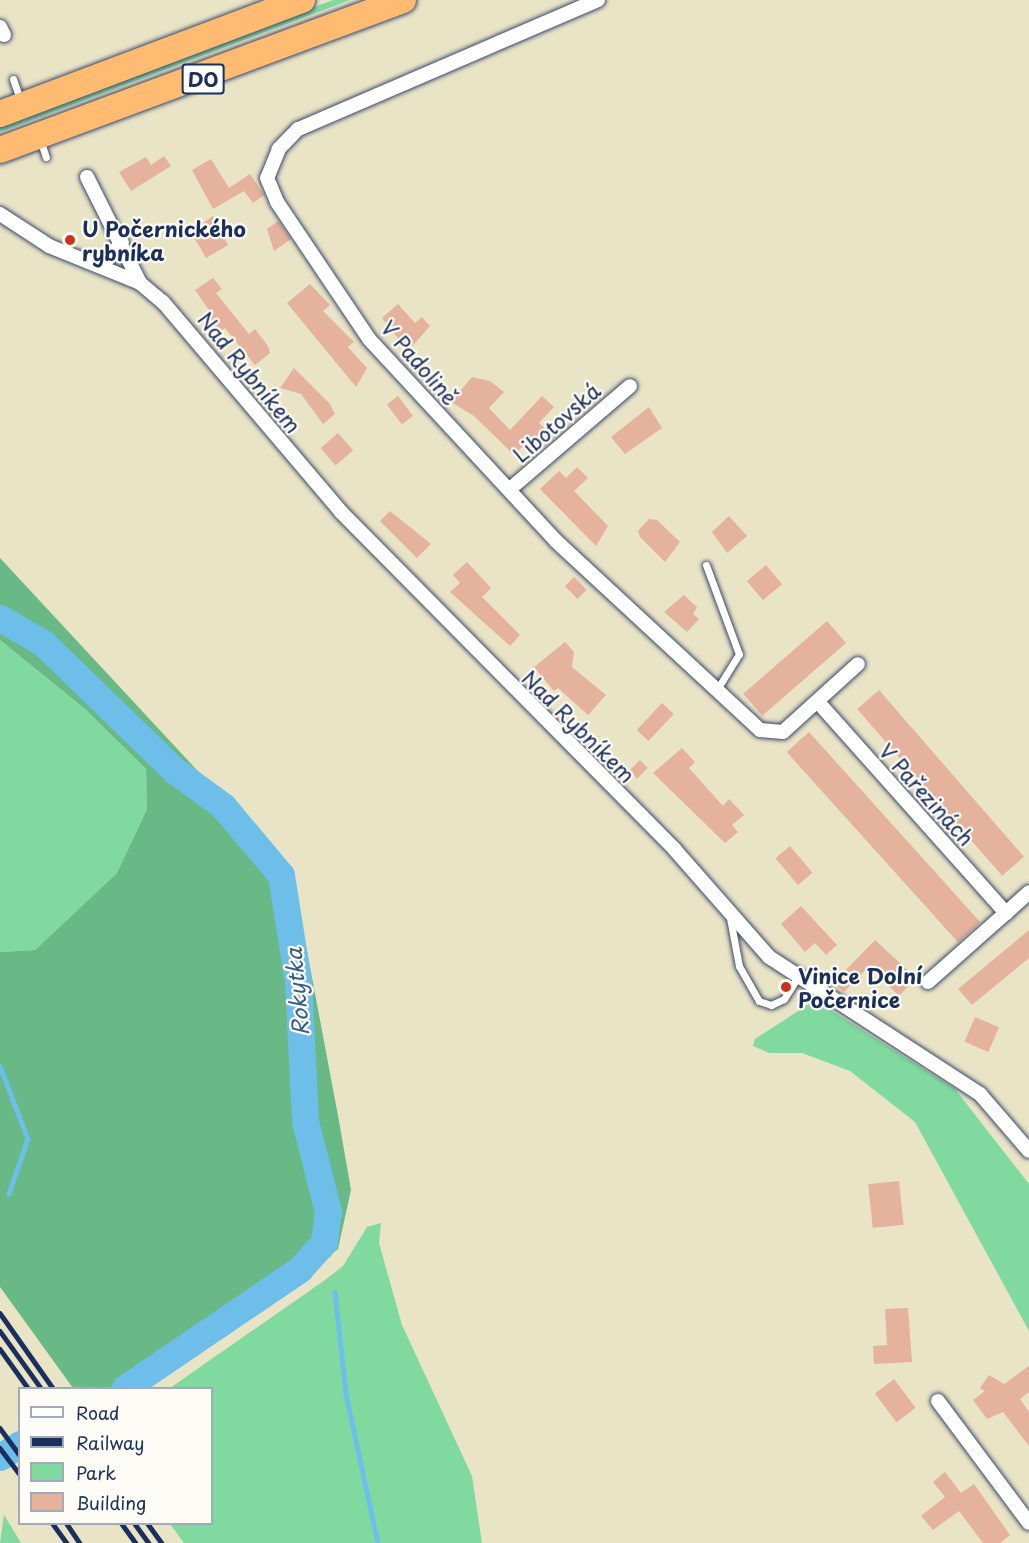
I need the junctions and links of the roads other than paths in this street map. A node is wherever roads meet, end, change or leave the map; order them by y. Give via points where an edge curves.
1 (302, 0) edge
2 (403, 0) edge
3 (598, 0) edge
4 (13, 79) dead end
5 (12, 111) edge
6 (0, 150) edge
7 (87, 177) dead end
8 (0, 214) edge
9 (122, 242) junction
10 (102, 266) junction
11 (140, 283) junction
12 (630, 386) dead end
13 (510, 489) junction
14 (706, 565) dead end
15 (858, 664) dead end
16 (716, 691) junction
17 (818, 702) junction
18 (1029, 892) edge
19 (729, 909) junction
20 (1006, 913) junction
21 (798, 978) junction
22 (928, 982) dead end
23 (1029, 1151) edge
24 (938, 1401) dead end
25 (1029, 1523) edge

1 - 5 highway, D0
2 - 6 highway, D0 via 42,147
3 - 13 street, V Padolině via 298,129 279,149 267,178 277,202 369,339
4 - 5 lane
7 - 9 street, Nad Rybníkem
8 - 10 street, Nad Rybníkem via 49,246
9 - 10 street
9 - 11 street, Nad Rybníkem
10 - 11 street, Nad Rybníkem
11 - 19 street, Nad Rybníkem via 183,323 341,512
12 - 13 street, Libotovská
13 - 16 street, V Padolině via 600,584
14 - 16 lane via 739,654
15 - 17 street, V Padolině
16 - 17 street, V Padolině via 760,730 776,734
17 - 20 street, V Pařezinách
18 - 20 street
19 - 21 street, Nad Rybníkem via 769,957
19 - 21 lane via 748,987 771,1005 783,999
20 - 22 street
21 - 23 street, Nad Rybníkem via 980,1094
24 - 25 street

